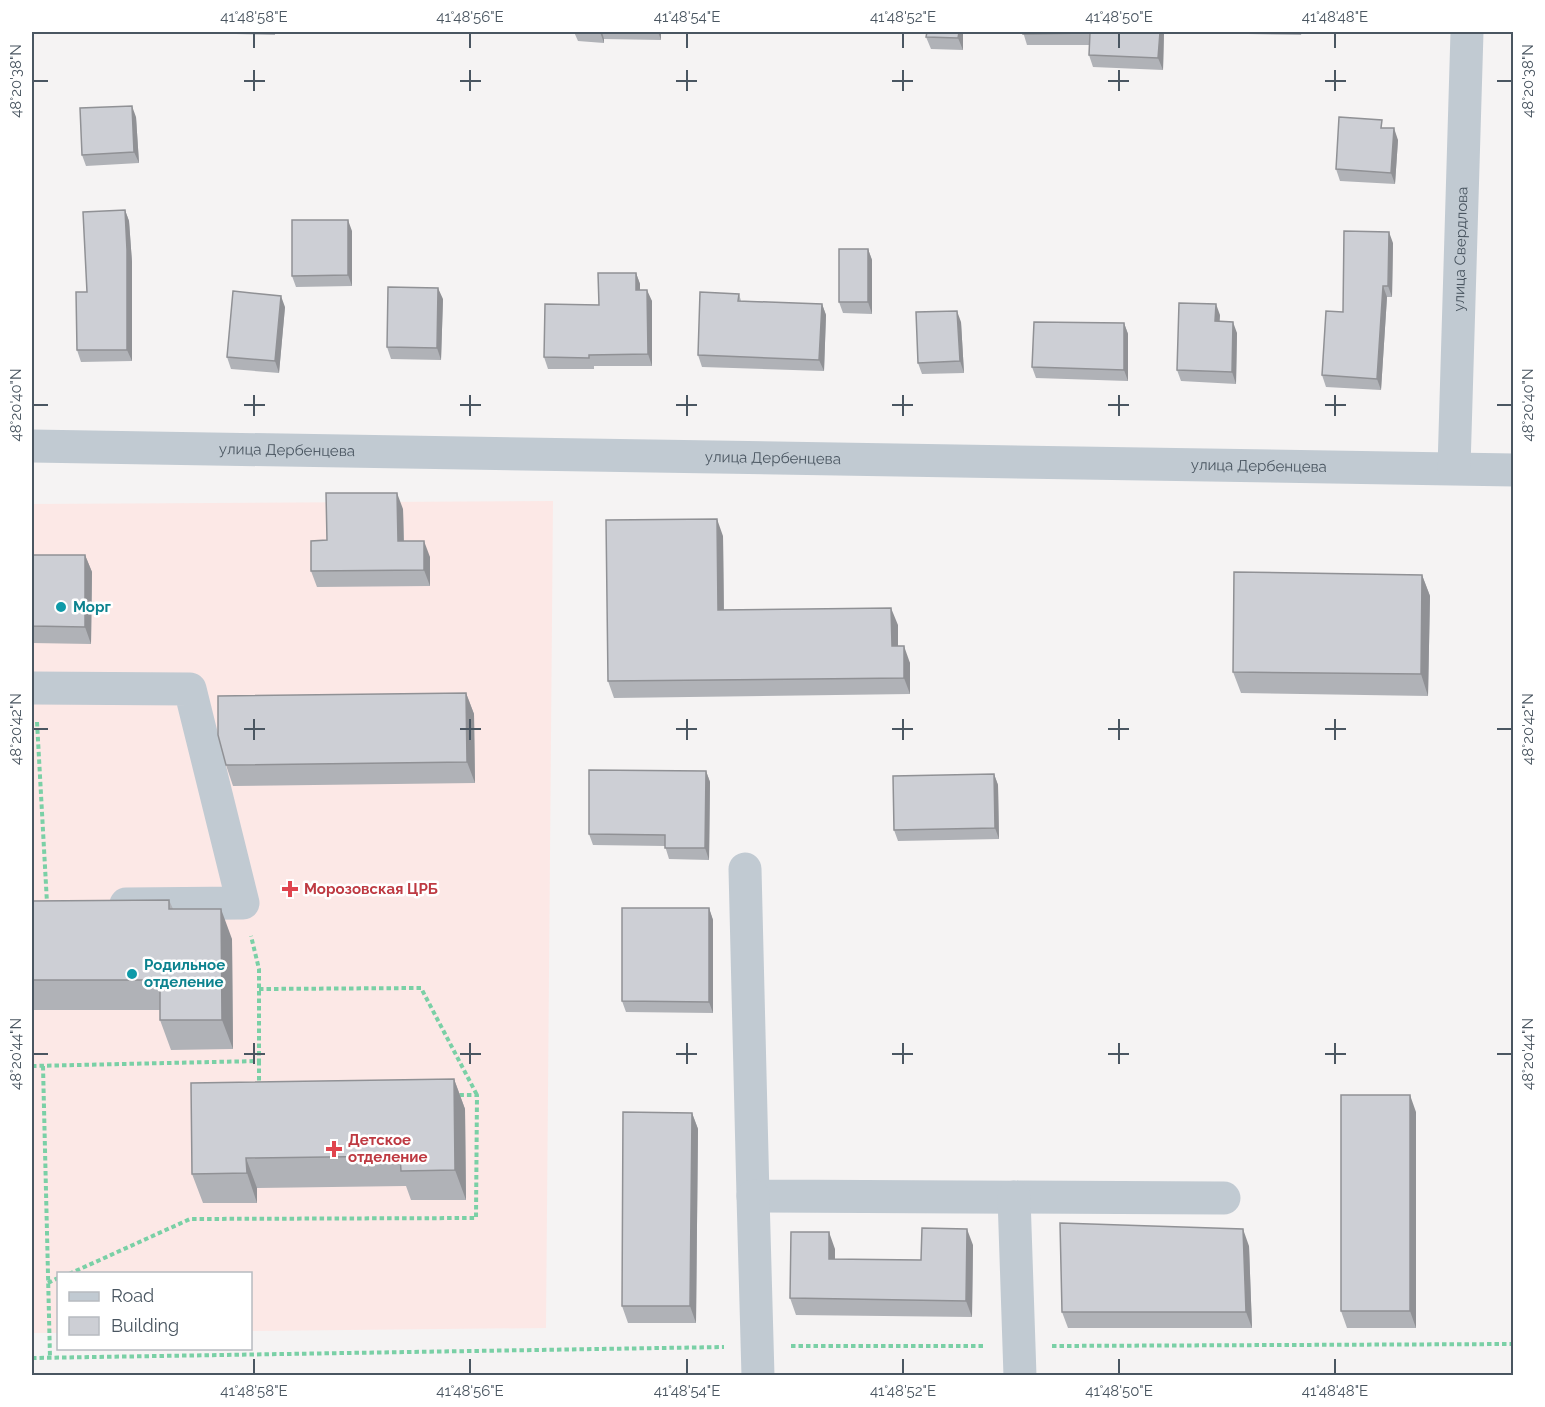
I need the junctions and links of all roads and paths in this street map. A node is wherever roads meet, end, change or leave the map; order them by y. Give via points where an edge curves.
1 (1467, 32) edge
2 (32, 446) edge
3 (1454, 468) junction
4 (1514, 470) edge
5 (33, 688) edge
6 (745, 869) dead end
7 (243, 903) junction
8 (47, 904) joint
9 (259, 989) junction
10 (259, 1061) junction
11 (32, 1066) edge
12 (43, 1066) junction
13 (259, 1089) edge
14 (454, 1095) edge
15 (477, 1095) junction
16 (753, 1196) junction
17 (1014, 1197) junction
18 (1224, 1198) dead end
19 (73, 1272) edge
20 (57, 1278) edge
21 (48, 1283) junction
22 (50, 1358) dead end
23 (758, 1376) edge
24 (1020, 1376) edge

1 - 3 street, улица Свердлова
2 - 3 street, улица Дербенцева
3 - 4 street, улица Дербенцева
5 - 7 street via 190,689
5 - 8 path
6 - 16 street
7 - 8 street
7 - 9 path via 259,969
9 - 10 path
9 - 15 path via 421,988
10 - 12 path
10 - 13 path
11 - 12 path
12 - 21 path
14 - 15 path
15 - 19 path via 476,1218 190,1219
16 - 17 street
16 - 23 street
17 - 18 street
17 - 24 street
20 - 21 path
21 - 22 path

